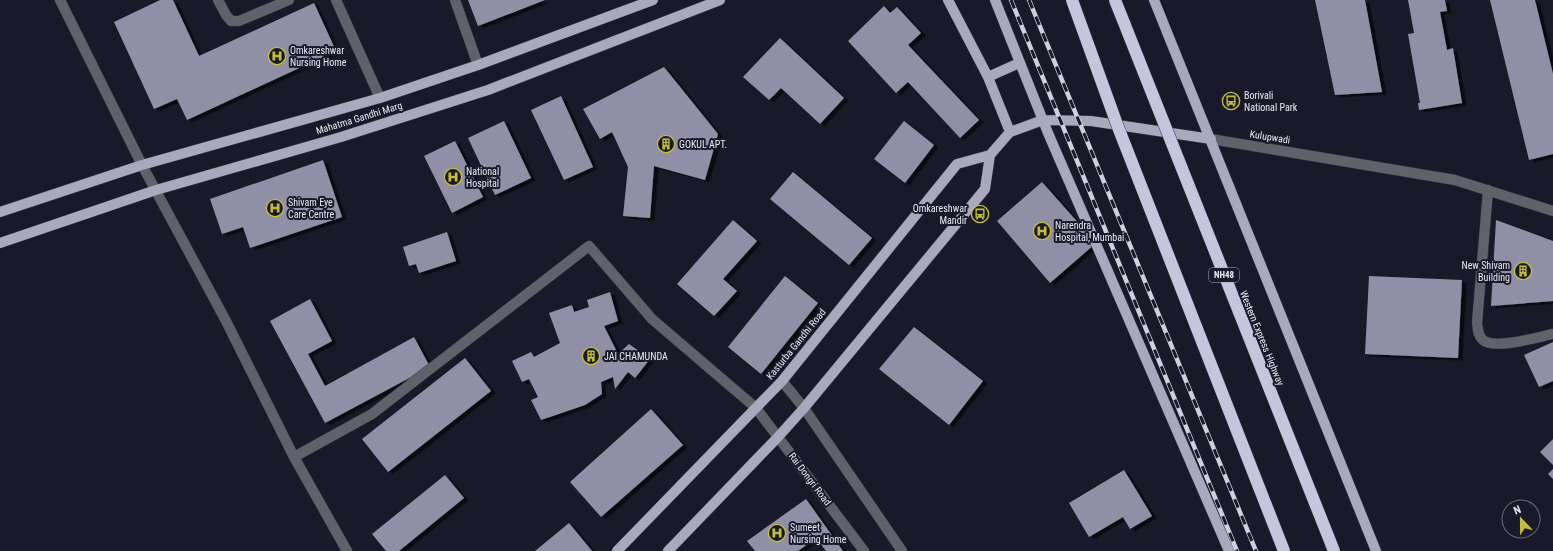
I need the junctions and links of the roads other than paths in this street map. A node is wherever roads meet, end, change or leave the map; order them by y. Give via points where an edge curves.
1 (60, 0) edge
2 (218, 0) edge
3 (289, 0) edge
4 (336, 0) edge
5 (455, 0) edge
6 (653, 0) edge
7 (720, 0) edge
8 (948, 0) edge
9 (995, 0) edge
10 (1072, 0) edge
11 (1115, 0) edge
12 (1154, 0) edge
13 (1019, 63) junction
14 (478, 65) junction
15 (988, 77) junction
16 (380, 98) junction
17 (1043, 120) junction
18 (1010, 132) junction
19 (1211, 139) junction
20 (990, 155) junction
21 (142, 165) junction
22 (156, 190) junction
23 (1488, 190) junction
24 (1553, 211) edge
25 (0, 212) edge
26 (0, 243) edge
27 (1553, 334) edge
28 (782, 381) junction
29 (756, 408) junction
30 (804, 408) junction
31 (778, 437) junction
32 (294, 457) junction
33 (347, 551) edge
34 (617, 551) edge
35 (668, 551) edge
36 (864, 551) edge
37 (902, 551) edge
38 (1228, 551) edge
39 (1284, 551) edge
40 (1334, 551) edge
41 (1376, 551) edge

1 - 21 street
2 - 3 street via 231,21 239,21
4 - 16 street
5 - 14 street
6 - 14 main road
7 - 22 main road, Mahatma Gandhi Marg via 488,90 341,137
8 - 15 main road
9 - 13 main road
10 - 39 highway, bridge via 1118,127
11 - 40 highway, Western Express Highway / NH48, bridge
12 - 19 main road
13 - 15 main road
13 - 17 main road
14 - 16 main road
15 - 18 main road
16 - 21 main road
17 - 18 main road, Kulupwadi
17 - 19 main road, Kulupwadi via 1091,121
17 - 38 main road
18 - 20 main road, Kulupwadi
19 - 23 street, Kulupwadi via 1455,180
19 - 41 main road
20 - 28 main road, Kasturba Gandhi Road via 957,164
20 - 30 main road via 985,189
21 - 22 street
21 - 25 main road
22 - 26 main road, Mahatma Gandhi Marg
22 - 32 street via 226,321
23 - 24 street, Kulupwadi
23 - 27 street via 1478,334 1484,341 1496,345
28 - 29 main road, Kasturba Gandhi Road
28 - 30 street
29 - 31 street, Rai Dongri Road
29 - 32 street, Rai Dongri Road via 652,319 590,246 372,414
29 - 34 main road, Kasturba Gandhi Road
30 - 31 main road
30 - 37 street
31 - 35 main road
31 - 36 street, Rai Dongri Road
32 - 33 street

